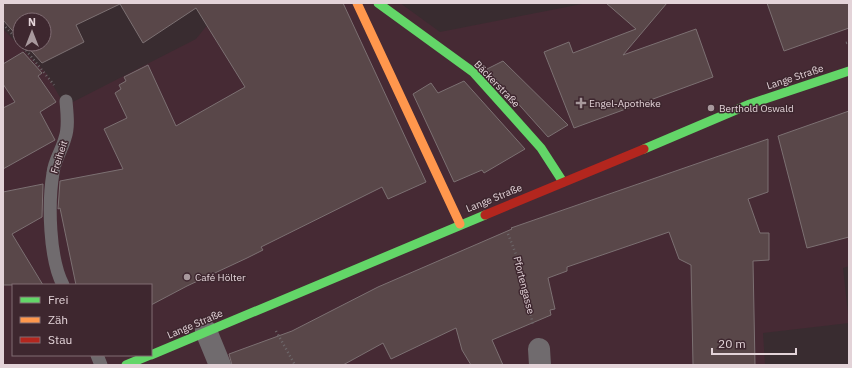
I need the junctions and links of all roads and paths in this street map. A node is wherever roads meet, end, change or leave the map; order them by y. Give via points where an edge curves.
1 (357, 3) edge
2 (378, 3) edge
3 (3, 24) edge
4 (12, 35) edge
5 (27, 52) edge
6 (849, 71) edge
7 (66, 101) joint
8 (563, 182) junction
9 (498, 208) junction
10 (460, 224) junction
11 (62, 284) edge
12 (264, 307) junction
13 (206, 331) junction
14 (152, 354) edge
15 (148, 356) edge
16 (539, 357) edge
17 (126, 365) edge
18 (220, 365) edge
19 (295, 365) edge

1 - 10 main road
2 - 8 main road, Bäckerstraße via 473,72 541,148
3 - 4 path
5 - 7 path
6 - 8 main road, Lange Straße via 750,104
7 - 11 lane, Freiheit via 66,137 53,172 50,225 58,277
8 - 9 main road, Lange Straße
9 - 10 main road, Lange Straße
9 - 16 path, Pfortengasse via 520,262
10 - 12 main road, Lange Straße
12 - 13 main road, Lange Straße
12 - 19 path
13 - 14 main road, Lange Straße
13 - 18 street
15 - 17 main road, Lange Straße

